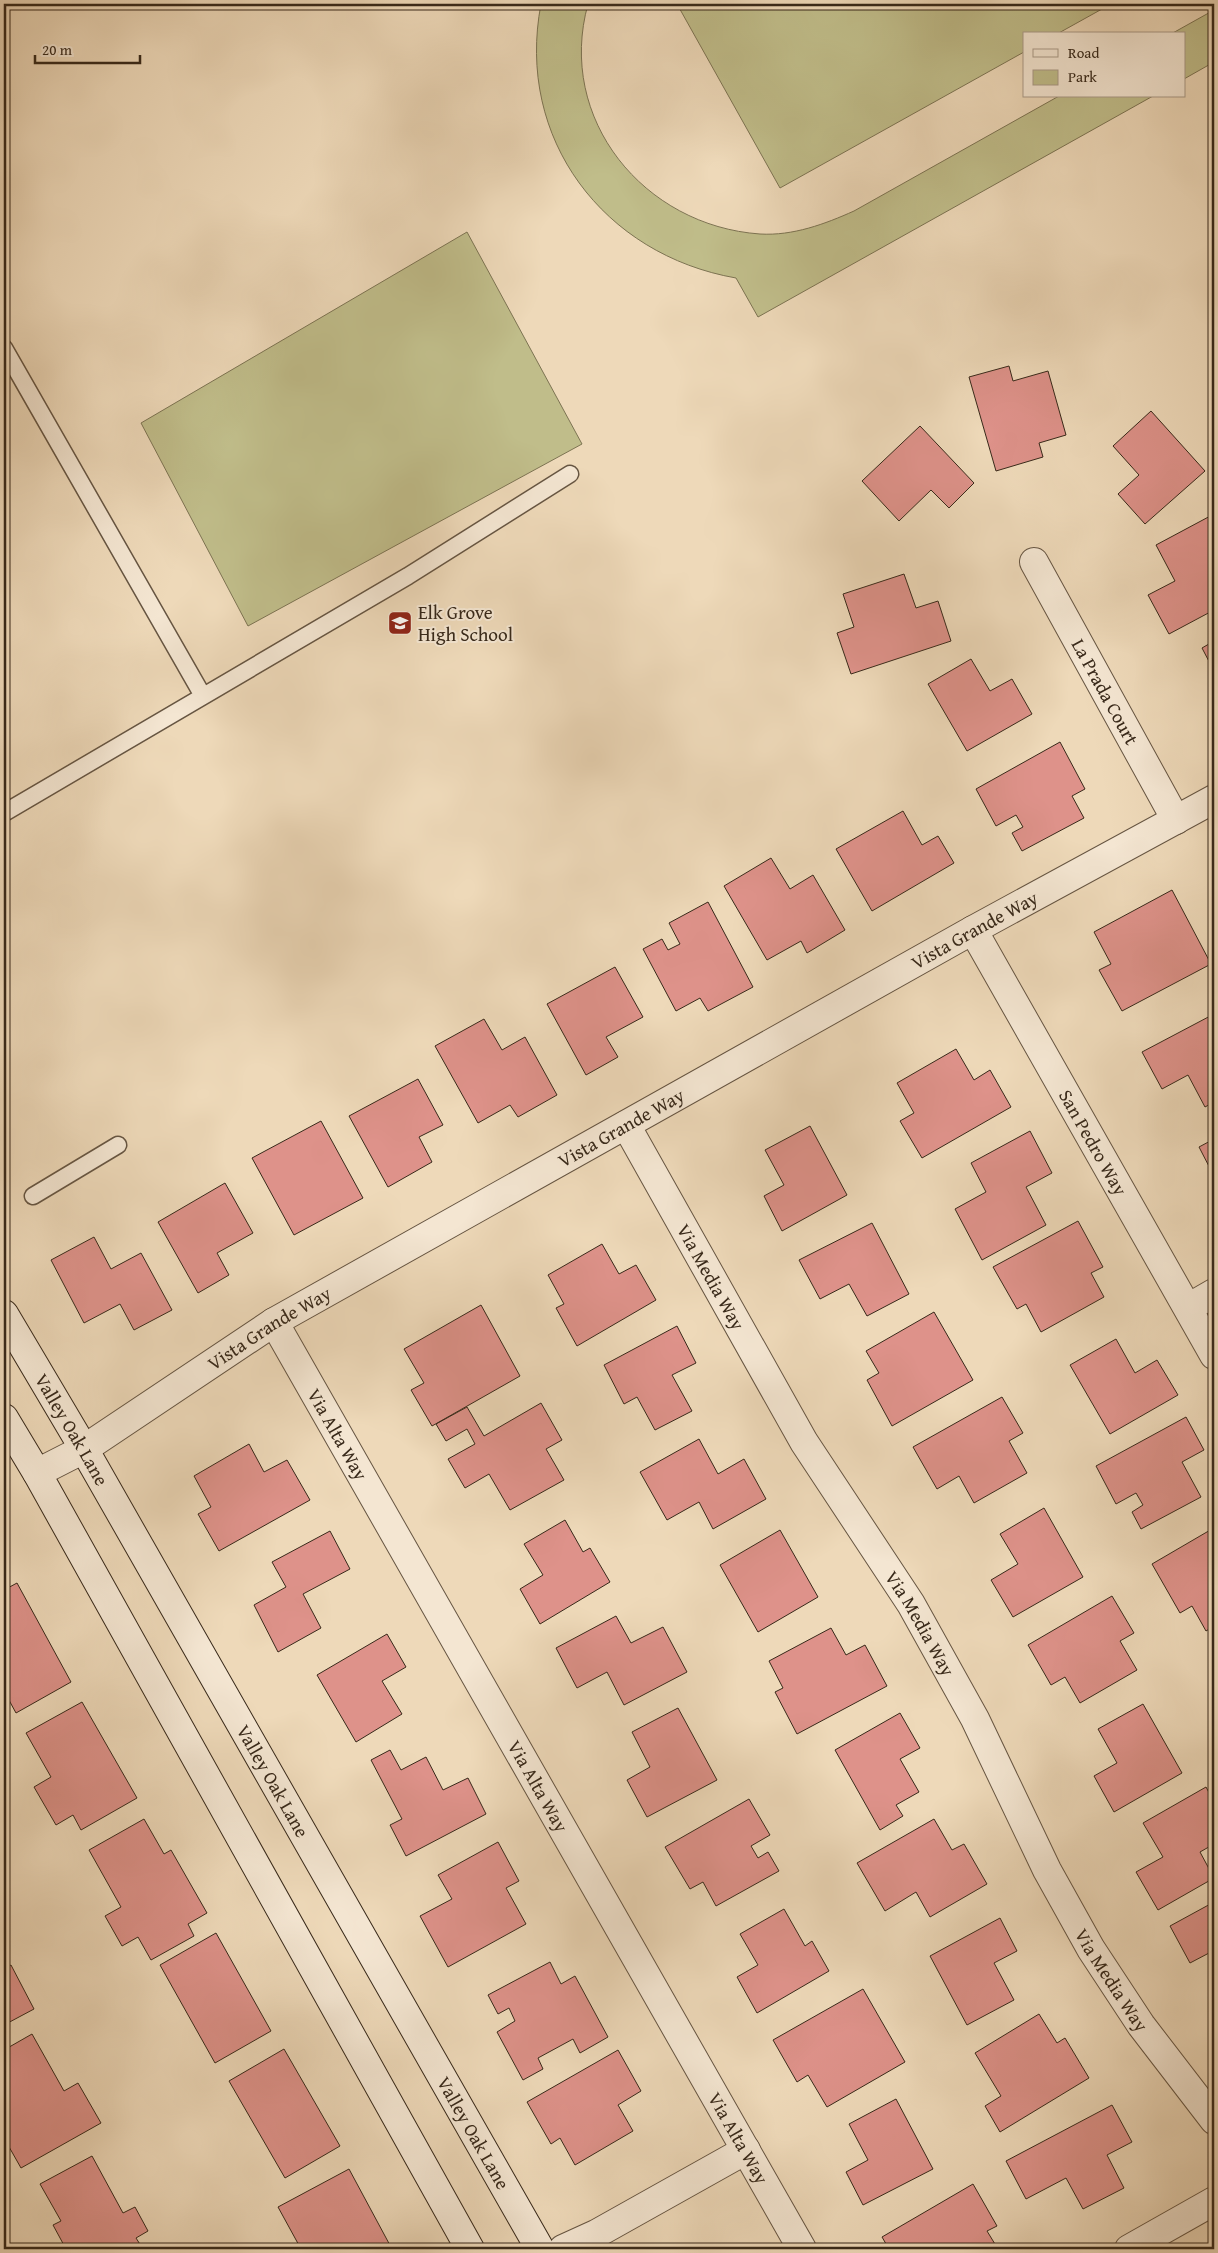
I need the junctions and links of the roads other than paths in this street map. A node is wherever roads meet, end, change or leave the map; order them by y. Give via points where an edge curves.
1 (4, 348) edge
2 (570, 474) dead end
3 (1034, 562) dead end
4 (203, 696) junction
5 (1214, 799) edge
6 (4, 813) edge
7 (1176, 820) junction
8 (973, 930) junction
9 (626, 1125) junction
10 (118, 1145) dead end
11 (32, 1196) dead end
12 (1214, 1293) edge
13 (1188, 1308) junction
14 (4, 1314) edge
15 (274, 1322) junction
16 (1214, 1354) edge
17 (4, 1418) edge
18 (84, 1448) junction
19 (37, 1473) junction
20 (1214, 2120) edge
21 (746, 2150) junction
22 (1214, 2201) edge
23 (470, 2249) edge
24 (540, 2249) edge
25 (563, 2249) edge
26 (802, 2249) edge
27 (1129, 2249) edge

1 - 4 lane
2 - 4 lane via 408,576
3 - 7 street, La Prada Court
4 - 6 lane
5 - 7 street, Vista Grande Way
7 - 8 street, Vista Grande Way
8 - 9 street, Vista Grande Way
8 - 13 street, San Pedro Way
9 - 15 street, Vista Grande Way
9 - 20 street, Via Media Way via 804,1442 912,1604 975,1719 1047,1870 1092,1949 1141,2026
10 - 11 lane
12 - 13 street
13 - 16 street, San Pedro Way
14 - 18 street, Valley Oak Lane
15 - 18 street, Vista Grande Way
15 - 21 street, Via Alta Way
17 - 19 street
18 - 19 street, Vista Grande Way
18 - 24 street, Valley Oak Lane
19 - 23 street
21 - 25 street via 596,2234
21 - 26 street, Via Alta Way
22 - 27 street

